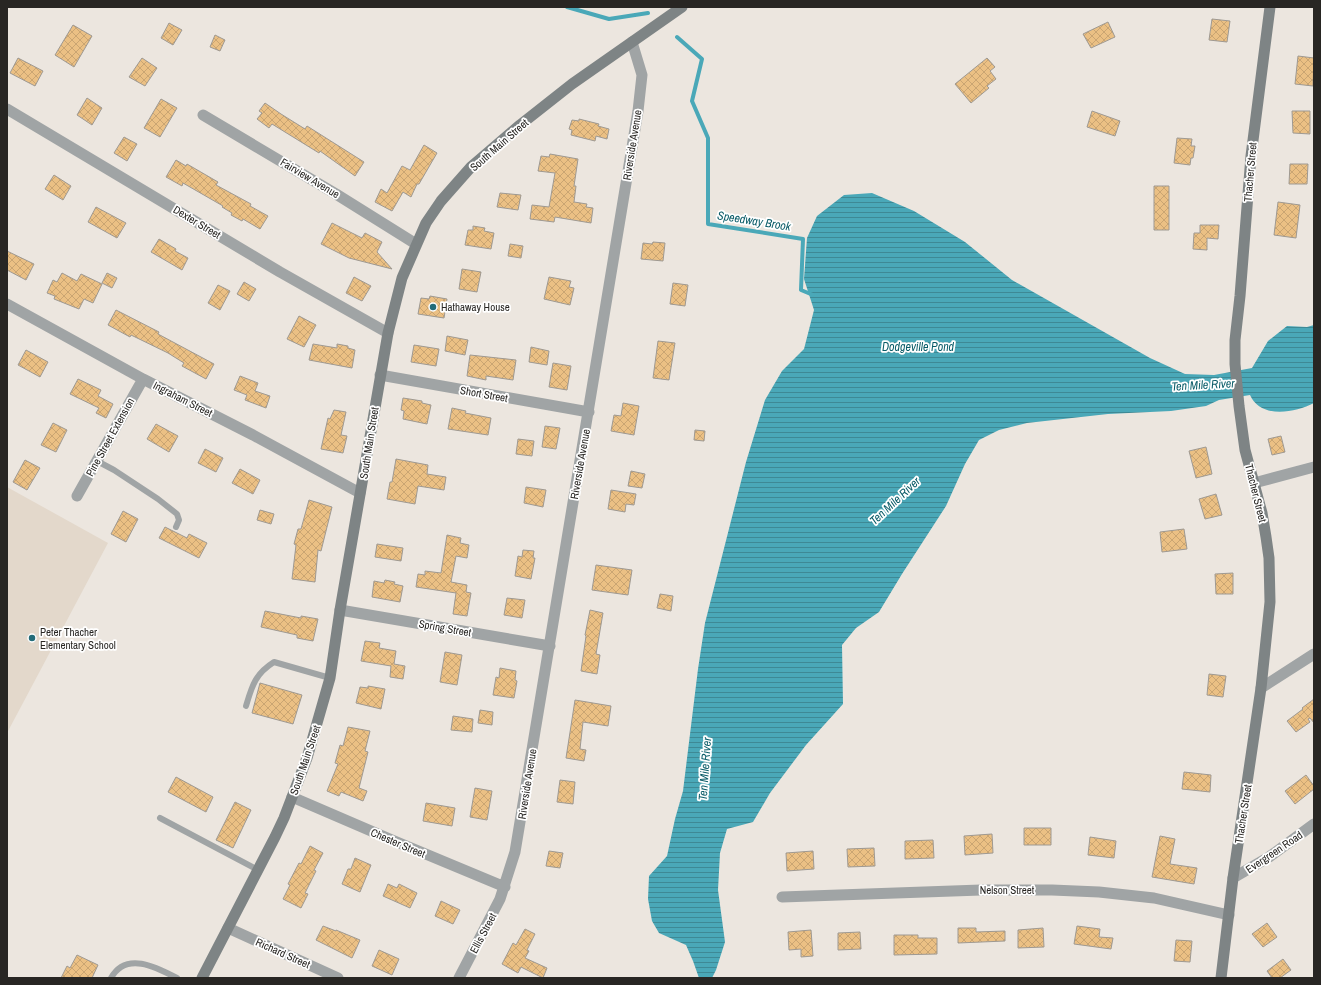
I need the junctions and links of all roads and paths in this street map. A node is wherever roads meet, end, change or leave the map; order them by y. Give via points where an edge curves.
1 (682, 7) edge
2 (1270, 7) edge
3 (632, 42) junction
4 (7, 109) edge
5 (203, 115) dead end
6 (416, 244) junction
7 (7, 304) edge
8 (388, 333) junction
9 (380, 375) junction
10 (143, 379) junction
11 (589, 412) junction
12 (97, 461) junction
13 (1314, 467) edge
14 (1254, 483) junction
15 (360, 493) junction
16 (77, 496) dead end
17 (176, 527) dead end
18 (340, 610) junction
19 (550, 646) junction
20 (1314, 654) edge
21 (330, 678) junction
22 (1261, 688) junction
23 (246, 706) dead end
24 (292, 797) junction
25 (160, 818) dead end
26 (1314, 824) edge
27 (258, 870) junction
28 (1233, 878) junction
29 (505, 887) junction
30 (782, 897) dead end
31 (1229, 914) junction
32 (228, 928) junction
33 (111, 978) edge
34 (176, 978) edge
35 (202, 978) edge
36 (338, 978) edge
37 (459, 978) edge
38 (1221, 978) edge

1 - 3 main road, South Main Street
2 - 14 main road, Thacher Street via 1251,156 1235,340 1239,406 1245,450
3 - 6 main road, South Main Street via 572,84 471,167 441,201
3 - 11 street, Riverside Avenue via 642,75 638,111
4 - 8 street, Dexter Street via 280,272
5 - 6 street, Fairview Avenue
6 - 8 main road, South Main Street via 402,278
7 - 10 street, Ingraham Street
8 - 9 main road, South Main Street
9 - 11 street, Short Street
9 - 15 main road, South Main Street
10 - 12 street, Pine Street Extension
10 - 15 street, Ingraham Street
11 - 19 street, Riverside Avenue
12 - 16 street, Pine Street Extension
12 - 17 lane via 168,505 177,514 179,520
13 - 14 street
14 - 22 main road, Thacher Street via 1266,537 1270,579 1269,622
15 - 18 main road, South Main Street
18 - 19 street, Spring Street
18 - 21 main road, South Main Street
19 - 29 street, Riverside Avenue via 516,852
20 - 22 street
21 - 23 lane via 274,662 265,668 252,684
21 - 24 main road, South Main Street via 307,758
22 - 28 main road, Thacher Street
24 - 27 main road, South Main Street
24 - 29 street, Chester Street
25 - 27 lane
26 - 28 street, Evergreen Road via 1269,857
27 - 32 main road, South Main Street
28 - 31 main road, Thacher Street
29 - 37 street, Ellis Street via 493,916
30 - 31 street, Nelson Street via 1052,890 1154,898
31 - 38 main road, Thacher Street
32 - 35 main road, South Main Street
32 - 36 street, Richard Street
33 - 34 lane via 115,971 128,963 144,964

